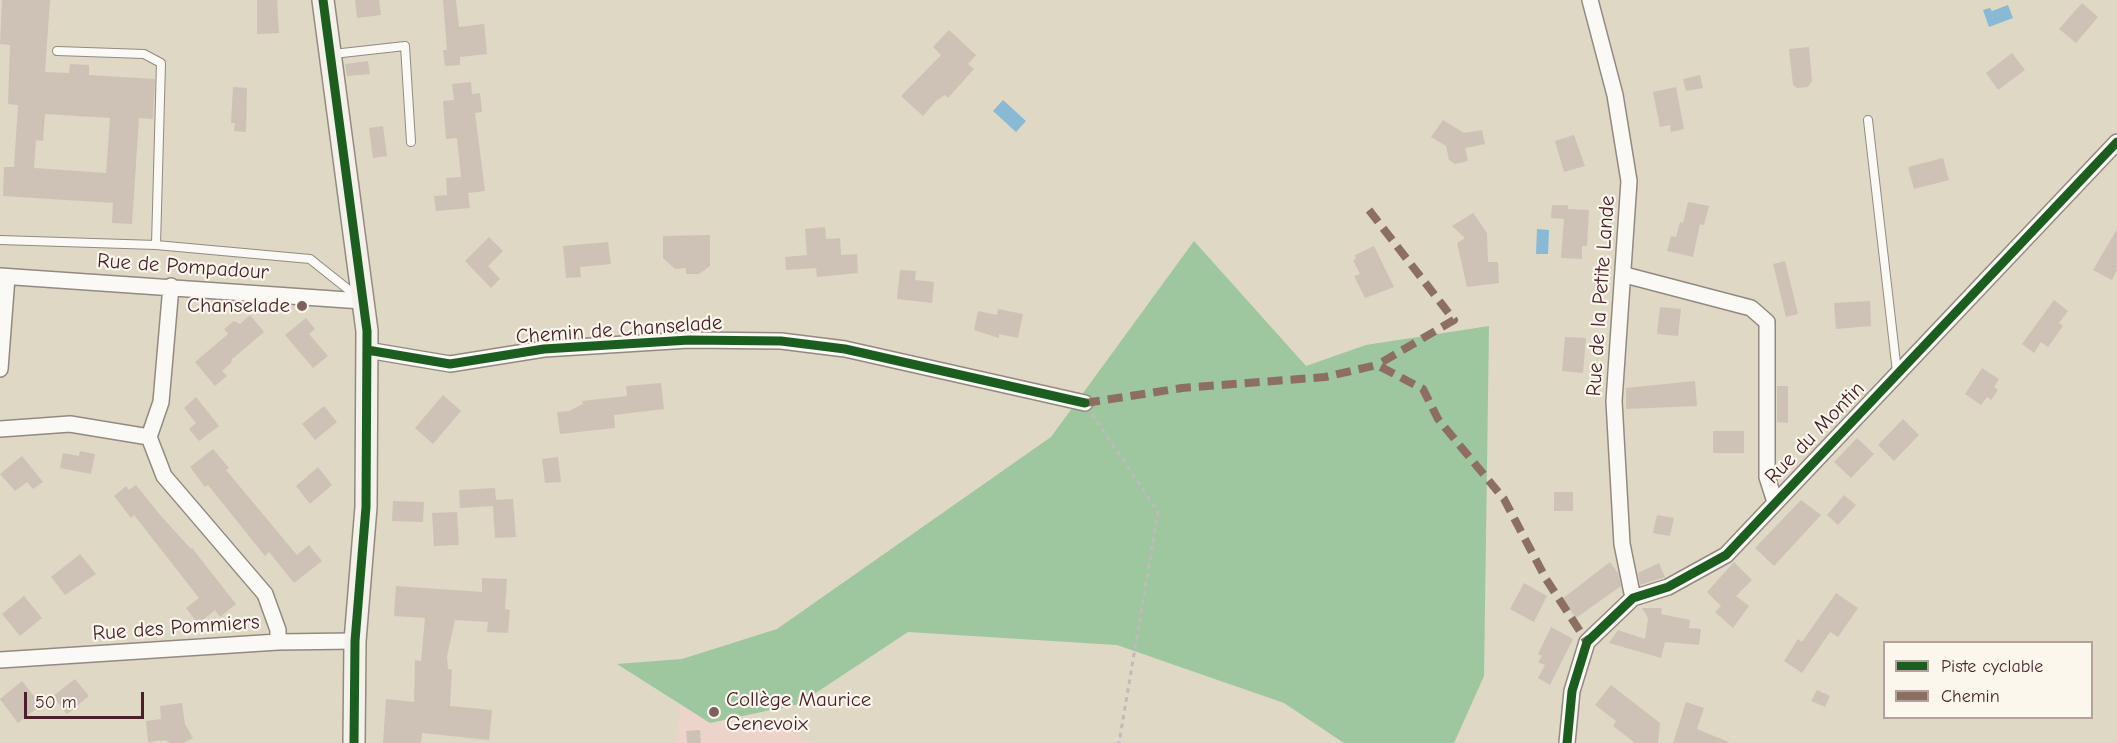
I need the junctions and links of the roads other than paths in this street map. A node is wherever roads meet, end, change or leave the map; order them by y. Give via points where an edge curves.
1 (323, 0) edge
2 (1590, 0) edge
3 (57, 51) dead end
4 (329, 54) junction
5 (1868, 120) dead end
6 (2117, 141) edge
7 (411, 142) dead end
8 (0, 240) edge
9 (156, 245) junction
10 (1625, 275) junction
11 (3, 276) edge
12 (171, 286) junction
13 (362, 301) junction
14 (367, 350) junction
15 (0, 369) edge
16 (1898, 374) junction
17 (1085, 403) road end
18 (0, 429) edge
19 (148, 437) junction
20 (1775, 502) junction
21 (1633, 598) junction
22 (355, 641) junction
23 (278, 642) junction
24 (0, 660) edge
25 (354, 743) edge
26 (1567, 743) edge

1 - 4 street
2 - 10 street, Rue de la Petite Lande via 1615,95 1629,181
3 - 9 lane via 144,54 161,63
4 - 7 lane via 405,46
4 - 13 street
5 - 16 lane
6 - 16 street, Rue du Montin
8 - 9 lane
9 - 13 lane via 310,259
10 - 20 street via 1751,308 1767,322 1767,477
10 - 21 street, Rue de la Petite Lande via 1614,401 1622,544
11 - 12 street, Rue de Pompadour
11 - 15 street
12 - 13 street, Rue de Pompadour
12 - 19 street via 161,402
13 - 14 street
14 - 17 street, Chemin de Chanselade via 450,364 544,349 689,339 781,341 845,349
14 - 22 street via 366,507
16 - 20 street, Rue du Montin
18 - 19 street via 70,424
19 - 23 street via 164,476 265,594 278,630
20 - 21 street, Rue du Montin via 1726,555 1668,587
21 - 26 street, Rue du Montin via 1587,642 1572,691
22 - 23 street, Rue des Pommiers
22 - 25 street
23 - 24 street, Rue des Pommiers

